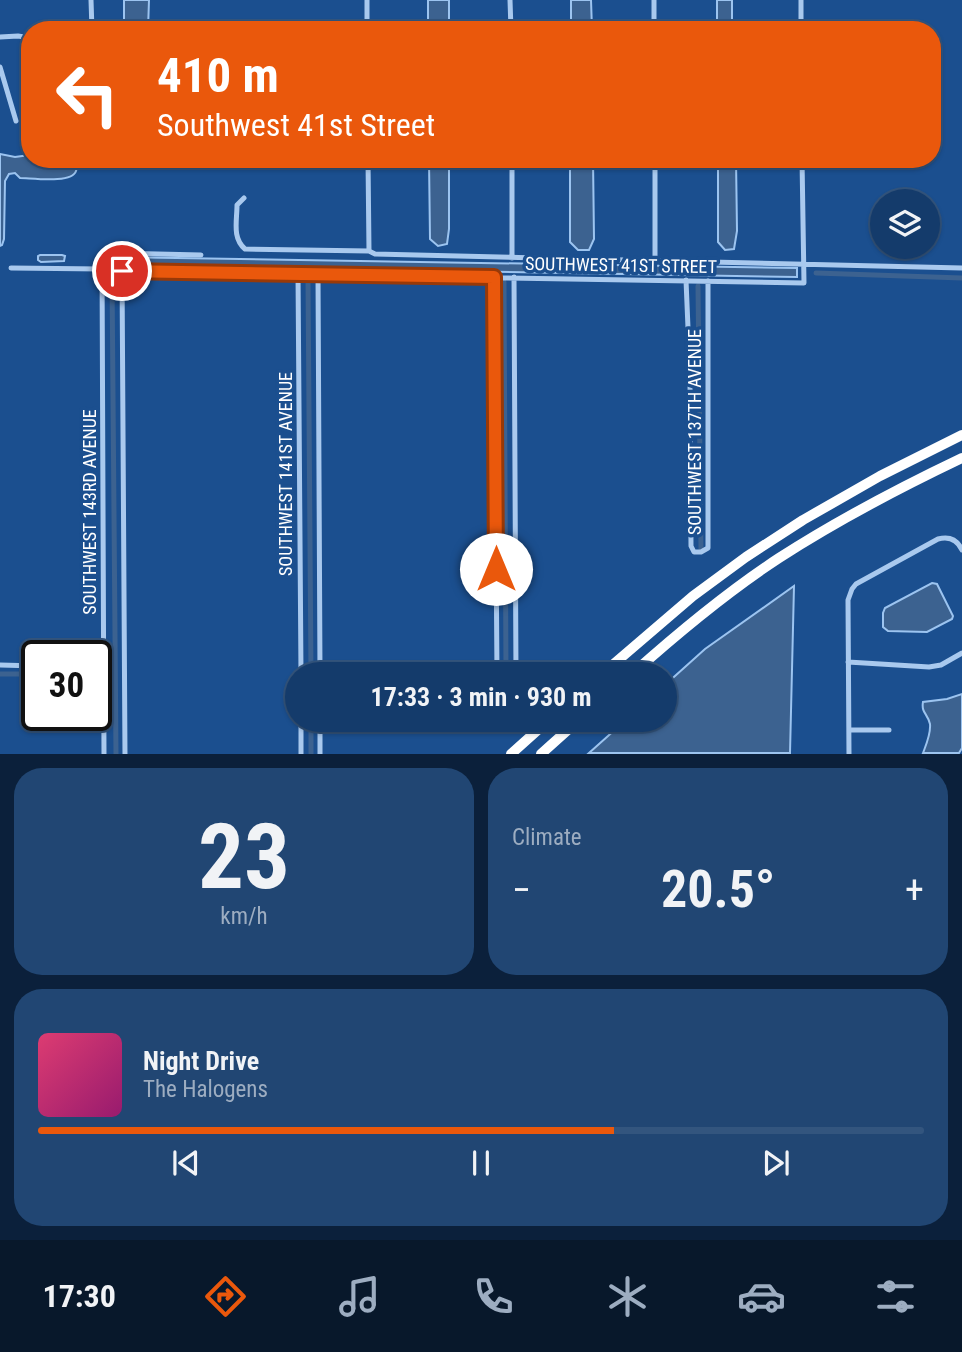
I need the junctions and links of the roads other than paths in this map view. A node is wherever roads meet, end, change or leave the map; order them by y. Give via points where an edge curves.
1 (91, 0) edge
2 (367, 0) edge
3 (510, 0) edge
4 (654, 0) edge
5 (801, 0) edge
6 (92, 21) edge
7 (367, 21) edge
8 (511, 21) edge
9 (654, 21) edge
10 (801, 21) edge
11 (21, 36) edge
12 (0, 37) edge
13 (0, 67) edge
14 (8, 96) junction
15 (0, 98) edge
16 (16, 121) dead end
17 (368, 168) edge
18 (512, 168) edge
19 (655, 168) edge
20 (802, 168) edge
21 (244, 198) dead end
22 (369, 251) junction
23 (201, 255) dead end
24 (512, 258) junction
25 (655, 260) junction
26 (803, 264) junction
27 (11, 268) dead end
28 (962, 268) edge
29 (101, 270) junction
30 (122, 271) junction
31 (298, 274) junction
32 (318, 274) junction
33 (494, 277) junction
34 (514, 277) junction
35 (686, 280) junction
36 (708, 281) junction
37 (962, 435) edge
38 (962, 458) edge
39 (962, 550) edge
40 (104, 640) edge
41 (962, 653) edge
42 (301, 662) edge
43 (320, 662) edge
44 (497, 662) edge
45 (516, 662) edge
46 (616, 662) edge
47 (646, 662) edge
48 (848, 662) junction
49 (0, 665) edge
50 (21, 666) edge
51 (849, 730) junction
52 (889, 730) dead end
53 (104, 731) edge
54 (301, 732) edge
55 (320, 732) edge
56 (536, 732) edge
57 (566, 732) edge
58 (104, 754) edge
59 (125, 754) edge
60 (301, 754) edge
61 (320, 754) edge
62 (511, 754) edge
63 (541, 754) edge
64 (849, 754) edge

1 - 6 street
2 - 7 street
3 - 8 street
4 - 9 street
5 - 10 street
11 - 12 street
13 - 14 street
14 - 15 street
14 - 16 street
17 - 22 street
18 - 24 street
19 - 25 street
20 - 26 street
21 - 22 street via 237,205 236,236 245,249
22 - 24 street
23 - 29 street via 114,253 104,257
24 - 25 street
25 - 26 street
26 - 28 street
26 - 36 street, SOUTHWEST 41ST STREET via 804,283
27 - 29 street, SOUTHWEST 41ST STREET
29 - 30 street, SOUTHWEST 41ST STREET
29 - 40 street, SOUTHWEST 143RD AVENUE
30 - 31 street, SOUTHWEST 41ST STREET
30 - 59 street, SOUTHWEST 143RD AVENUE
31 - 32 street, SOUTHWEST 41ST STREET
31 - 42 street, SOUTHWEST 141ST AVENUE
32 - 33 street, SOUTHWEST 41ST STREET
32 - 43 street, SOUTHWEST 141ST AVENUE
33 - 34 street, SOUTHWEST 41ST STREET
33 - 44 street
34 - 35 street, SOUTHWEST 41ST STREET
34 - 45 street
35 - 36 street, SOUTHWEST 41ST STREET
35 - 36 street, SOUTHWEST 137TH AVENUE via 694,552 708,548
37 - 46 highway via 880,476 746,557
38 - 47 highway via 835,523 777,559
39 - 48 street via 950,538 938,539 856,584 848,600
41 - 48 street via 929,667
48 - 51 street
49 - 50 street
51 - 52 street
51 - 64 street
53 - 58 street, SOUTHWEST 143RD AVENUE
54 - 60 street
55 - 61 street
56 - 62 highway
57 - 63 highway

